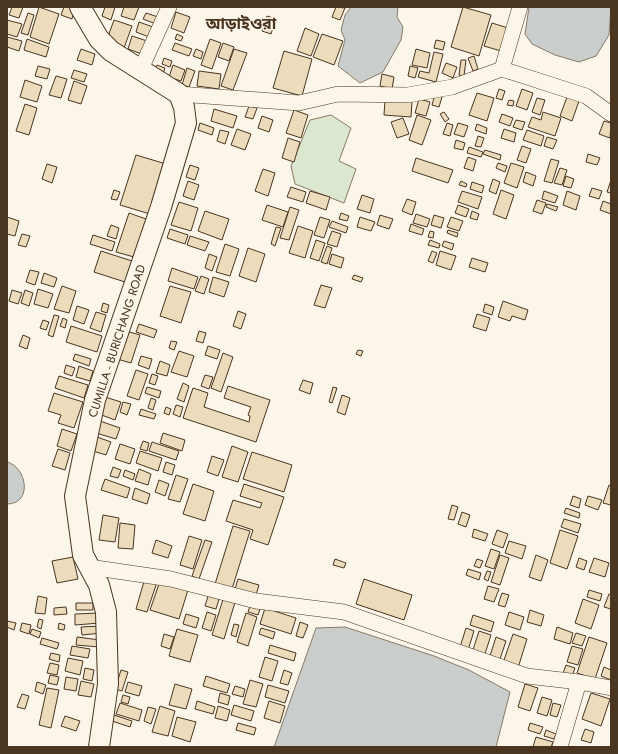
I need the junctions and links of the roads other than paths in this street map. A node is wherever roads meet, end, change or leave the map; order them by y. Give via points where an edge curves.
1 (80, 7) edge
2 (169, 7) edge
3 (520, 7) edge
4 (502, 69) junction
5 (141, 70) junction
6 (178, 94) junction
7 (611, 114) edge
8 (90, 567) junction
9 (579, 682) junction
10 (611, 688) edge
11 (99, 747) edge
12 (560, 747) edge

1 - 5 main road via 99,39 111,51
2 - 5 street
3 - 4 street
4 - 6 street via 452,87 408,95 338,94 299,104
4 - 7 street via 586,96
5 - 6 main road
6 - 8 main road, CUMILLA - BURICHANG ROAD via 184,107 186,123 161,207 95,400 75,496 83,555
8 - 9 street via 171,579 256,601 344,612 527,676
8 - 11 main road, CUMILLA - BURICHANG ROAD via 99,585 106,612 108,684
9 - 10 street
9 - 12 street

